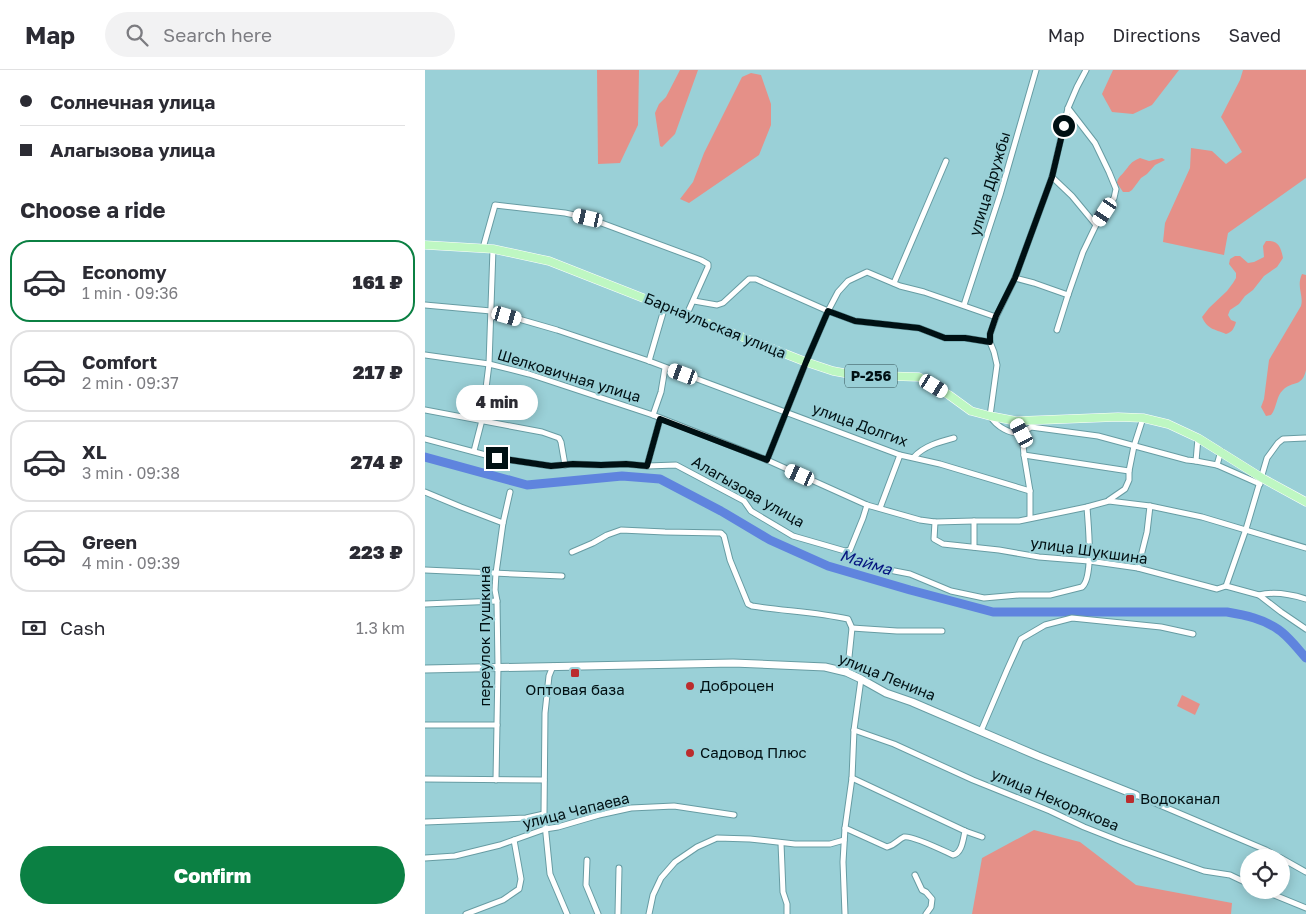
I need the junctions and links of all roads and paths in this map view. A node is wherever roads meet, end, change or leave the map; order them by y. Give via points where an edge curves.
1 (1036, 70) edge
2 (1086, 70) edge
3 (1068, 108) junction
4 (946, 161) dead end
5 (1052, 177) junction
6 (1096, 225) junction
7 (425, 245) edge
8 (483, 248) junction
9 (493, 249) junction
10 (1015, 278) junction
11 (894, 283) junction
12 (1068, 295) junction
13 (694, 301) junction
14 (425, 305) edge
15 (964, 305) junction
16 (665, 306) junction
17 (491, 311) junction
18 (828, 311) junction
19 (687, 314) junction
20 (996, 316) junction
21 (1057, 330) dead end
22 (990, 342) junction
23 (425, 355) edge
24 (649, 361) junction
25 (806, 362) junction
26 (489, 364) junction
27 (665, 368) junction
28 (425, 410) edge
29 (787, 412) junction
30 (653, 415) junction
31 (990, 416) junction
32 (1143, 418) junction
33 (660, 419) junction
34 (482, 420) junction
35 (1016, 421) junction
36 (1022, 433) junction
37 (953, 438) dead end
38 (1198, 438) junction
39 (1305, 438) dead end
40 (425, 440) edge
41 (1135, 446) junction
42 (474, 451) junction
43 (1221, 452) junction
44 (900, 455) junction
45 (1024, 455) junction
46 (913, 457) junction
47 (767, 460) junction
48 (1196, 460) junction
49 (565, 465) junction
50 (1217, 465) junction
51 (647, 466) junction
52 (1129, 471) junction
53 (1261, 481) junction
54 (1030, 491) junction
55 (425, 492) edge
56 (511, 492) dead end
57 (1109, 500) junction
58 (1306, 502) edge
59 (867, 504) junction
60 (1150, 506) junction
61 (1087, 507) junction
62 (880, 508) junction
63 (1030, 518) junction
64 (974, 520) junction
65 (935, 522) junction
66 (503, 523) junction
67 (1246, 529) junction
68 (974, 547) junction
69 (1306, 548) edge
70 (572, 552) dead end
71 (1089, 561) junction
72 (879, 568) dead end
73 (1138, 568) junction
74 (425, 570) edge
75 (496, 573) junction
76 (562, 576) dead end
77 (1226, 586) junction
78 (1259, 595) junction
79 (1306, 599) edge
80 (497, 601) junction
81 (425, 604) edge
82 (852, 628) junction
83 (1306, 628) edge
84 (942, 631) dead end
85 (1193, 634) dead end
86 (553, 666) junction
87 (498, 667) junction
88 (425, 669) edge
89 (846, 672) junction
90 (861, 679) junction
91 (425, 725) edge
92 (497, 725) junction
93 (854, 730) junction
94 (981, 731) junction
95 (852, 778) junction
96 (425, 779) edge
97 (496, 780) junction
98 (544, 780) junction
99 (1136, 795) joint
100 (544, 814) junction
101 (734, 815) dead end
102 (425, 822) edge
103 (845, 828) junction
104 (545, 829) junction
105 (965, 832) junction
106 (982, 837) dead end
107 (514, 840) junction
108 (844, 840) junction
109 (781, 842) junction
110 (1264, 849) edge
111 (425, 858) edge
112 (587, 860) dead end
113 (1290, 863) edge
114 (619, 868) dead end
115 (1306, 872) edge
116 (915, 875) dead end
117 (1240, 880) edge
118 (1284, 899) edge
119 (1306, 908) edge
120 (466, 914) edge
121 (567, 914) edge
122 (598, 914) edge
123 (619, 914) edge
124 (649, 914) edge
125 (787, 914) edge
126 (845, 914) edge
127 (926, 914) edge

1 - 15 street, улица Дружбы
2 - 3 street
3 - 5 street
3 - 6 street via 1095,143 1116,189 1114,198
4 - 11 street
5 - 6 street
5 - 10 street
6 - 12 street
7 - 8 main road, Барнаульская улица / Р-256
8 - 9 main road, Барнаульская улица / Р-256
8 - 13 street via 495,205 588,218 708,264
9 - 16 main road, Барнаульская улица / Р-256 via 549,261
9 - 17 street
10 - 12 street
10 - 20 street
11 - 15 street
11 - 18 street via 867,272 843,286
12 - 21 street
13 - 18 street via 723,303 749,279 756,279
13 - 19 street
14 - 17 street, улица Долгих
15 - 20 street
16 - 19 main road, Барнаульская улица / Р-256
16 - 24 street
17 - 24 street, улица Долгих
17 - 26 street
18 - 22 street via 855,321 919,328 945,338
18 - 25 street
19 - 25 main road, Барнаульская улица / Р-256
20 - 22 street
22 - 31 street via 997,365
23 - 26 street, Шелковичная улица
24 - 27 street, улица Долгих
25 - 29 street
25 - 31 main road, Барнаульская улица / Р-256 via 855,375 919,377 971,411
26 - 30 street, Шелковичная улица
26 - 34 street
27 - 29 street, улица Долгих
27 - 30 street
28 - 34 street
29 - 44 street, улица Долгих
29 - 47 street
30 - 33 street, Шелковичная улица
31 - 35 main road, Барнаульская улица / Р-256
31 - 36 street via 1008,432
32 - 35 main road, Барнаульская улица / Р-256
32 - 38 main road, Барнаульская улица / Р-256 via 1167,424
32 - 41 street
33 - 47 street, Шелковичная улица
33 - 51 street
34 - 42 street
34 - 49 street via 559,438
35 - 36 street
36 - 41 street via 1039,428 1098,436
36 - 45 street
37 - 46 street via 934,444
38 - 43 main road, Барнаульская улица / Р-256
38 - 48 street
39 - 53 street via 1283,439 1278,443 1267,458
40 - 42 street, Алагызова улица
41 - 48 street
41 - 52 street
42 - 49 street, Алагызова улица via 514,461
43 - 50 street
43 - 53 main road, Барнаульская улица / Р-256
44 - 46 street, улица Долгих
44 - 62 street
45 - 52 street
45 - 54 street
46 - 54 street, улица Долгих
47 - 59 street, Шелковичная улица
48 - 50 street
49 - 51 street, Алагызова улица
50 - 53 street
51 - 59 street, Алагызова улица via 676,465 744,501 751,511 793,536 845,551 850,550
52 - 57 street via 1125,489
53 - 58 main road, Барнаульская улица / Р-256
53 - 67 street
54 - 63 street
55 - 66 street
56 - 66 street, переулок Пушкина
57 - 60 street, Шелковичная улица
57 - 61 street, Шелковичная улица
59 - 62 street, Шелковичная улица
60 - 67 street, Шелковичная улица
60 - 73 street
61 - 63 street, Шелковичная улица
61 - 71 street
62 - 65 street, Шелковичная улица
63 - 64 street, Шелковичная улица via 1019,521
64 - 65 street, Шелковичная улица
64 - 68 street
65 - 68 street, улица Шукшина via 934,540 937,542
66 - 75 street, переулок Пушкина
67 - 69 street, Шелковичная улица
67 - 77 street
68 - 71 street, улица Шукшина
70 - 82 street via 621,530 721,533 748,604 848,619
71 - 72 street via 1082,587 1050,595 984,598 951,591 910,574
71 - 73 street, улица Шукшина
73 - 77 street, улица Шукшина via 1217,589
74 - 75 street
75 - 76 street
75 - 80 street, переулок Пушкина
77 - 78 street, улица Шукшина
78 - 79 street via 1270,592
78 - 83 street, улица Шукшина
80 - 81 street
80 - 87 street, переулок Пушкина
82 - 84 street
82 - 89 street
85 - 94 street via 1161,627 1072,618 1045,625 1021,638
86 - 87 street, улица Ленина
86 - 89 street, улица Ленина via 733,663 825,667
86 - 98 street via 545,713
87 - 88 street, улица Ленина
87 - 92 street, переулок Пушкина
89 - 90 street, улица Ленина
90 - 93 street
90 - 94 street, улица Ленина via 886,693
91 - 92 street
92 - 97 street, переулок Пушкина
93 - 95 street
93 - 117 street, улица Некорякова via 894,744 1122,842 1204,871
94 - 99 street, улица Ленина
95 - 103 street
95 - 105 street
96 - 97 street
97 - 98 street
98 - 100 street
99 - 110 street, улица Ленина
100 - 102 street via 526,818
100 - 104 street
101 - 104 street, улица Чапаева via 674,806 631,808
103 - 105 street via 887,846 894,846 907,837 953,855 960,851
103 - 108 street
104 - 107 street, улица Чапаева
104 - 121 street via 550,874
105 - 106 street
107 - 111 street, улица Чапаева via 455,856
107 - 120 street via 521,879 519,889 503,900
108 - 109 street via 830,844
108 - 126 street
109 - 124 street via 717,838 697,847 675,862 661,878
109 - 125 street
112 - 122 street via 586,885
113 - 115 street, улица Ленина
114 - 123 street
116 - 127 street via 922,890 932,899
118 - 119 street

